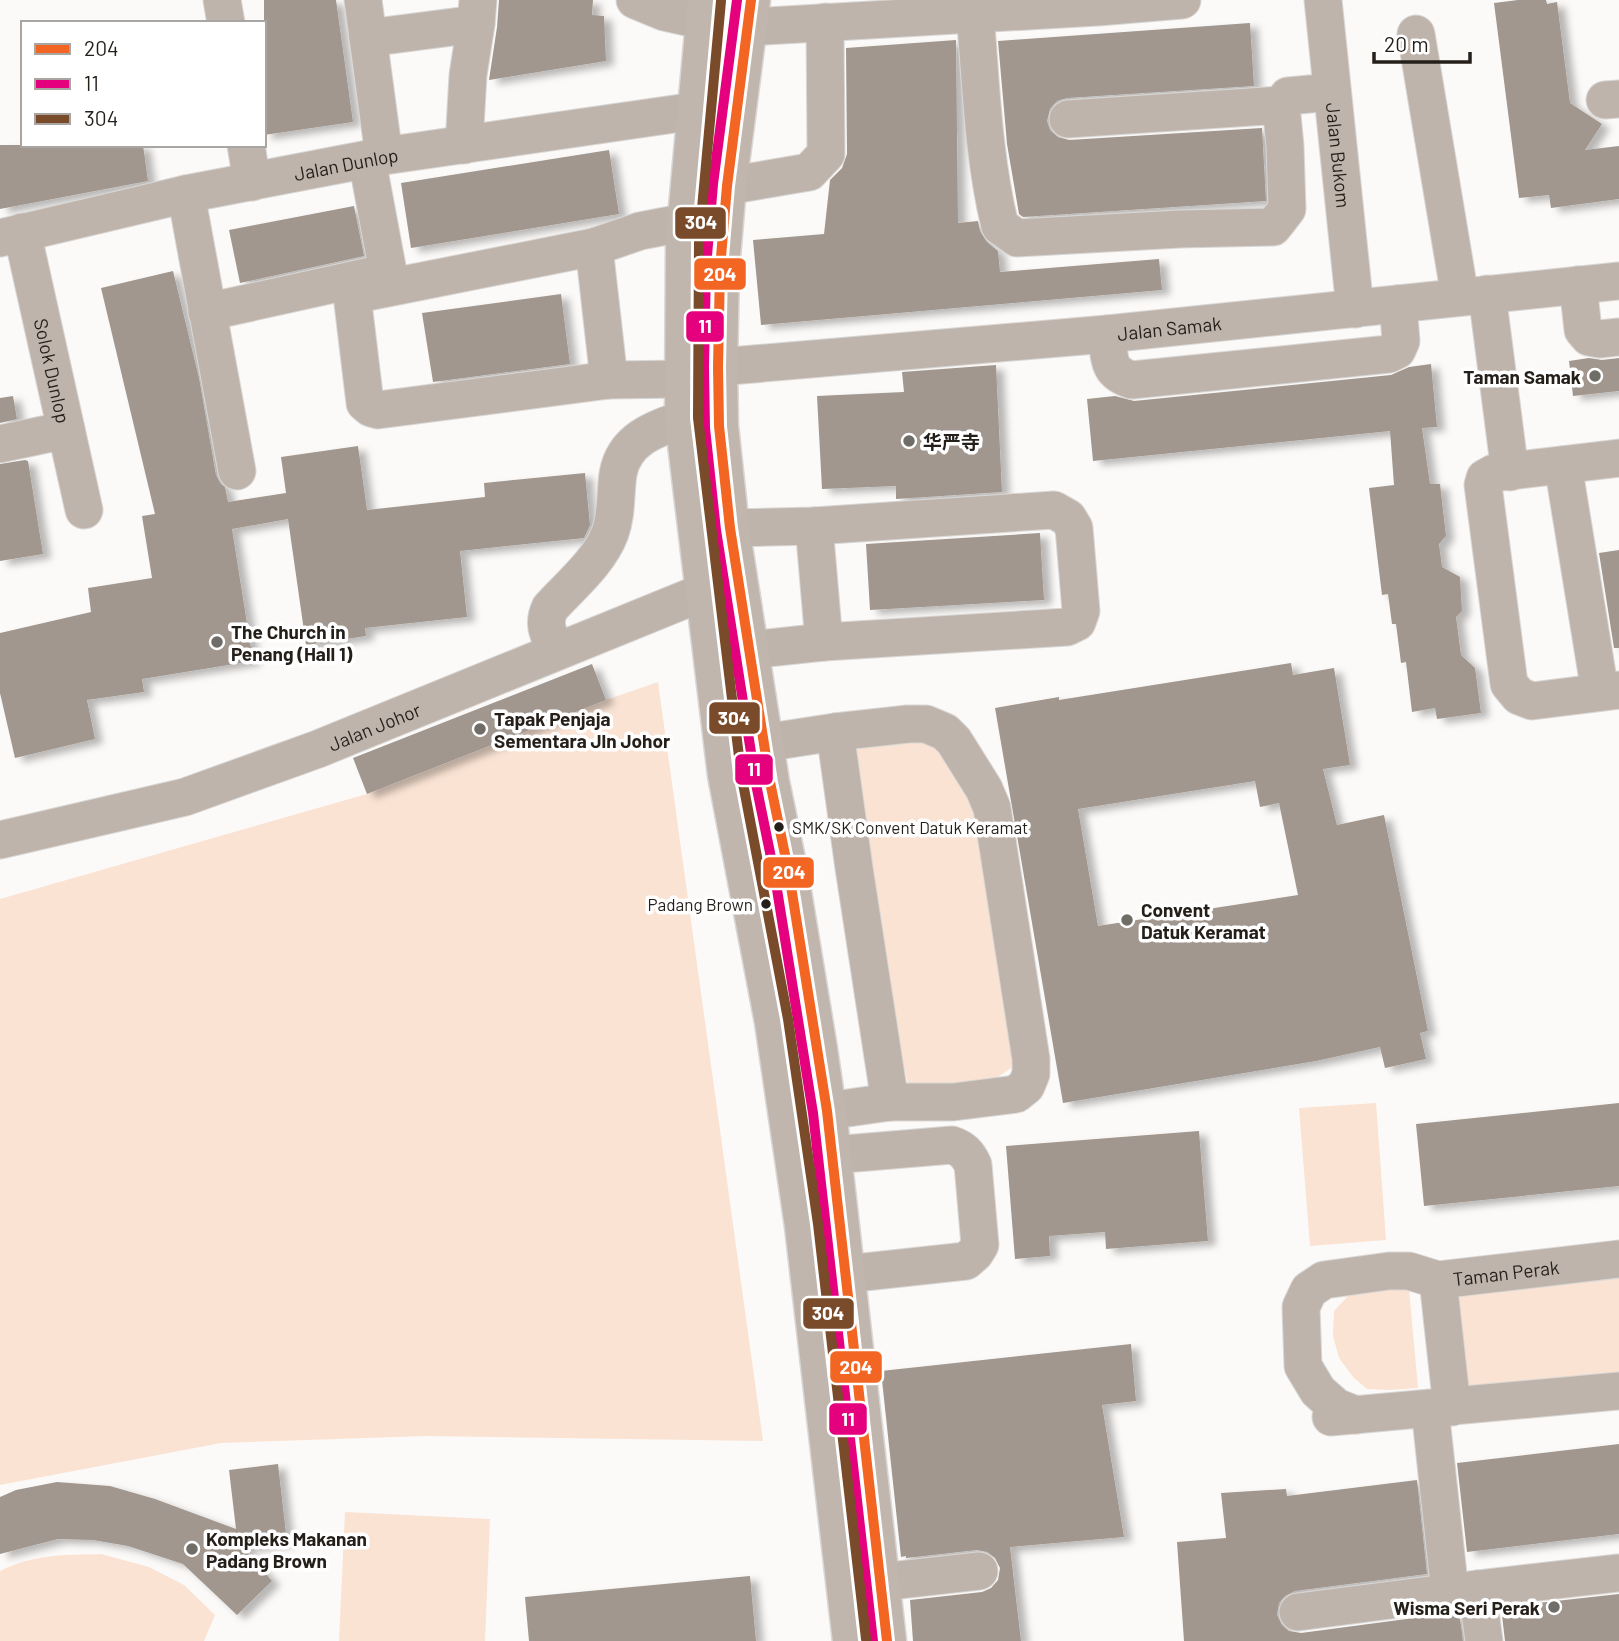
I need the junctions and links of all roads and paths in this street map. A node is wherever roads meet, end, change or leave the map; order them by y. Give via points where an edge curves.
1 (222, 0) edge
2 (363, 0) edge
3 (635, 0) edge
4 (1182, 0) edge
5 (1323, 0) edge
6 (705, 11) edge
7 (477, 12) edge
8 (750, 13) edge
9 (975, 13) junction
10 (226, 21) edge
11 (825, 22) junction
12 (1416, 34) dead end
13 (368, 38) junction
14 (1332, 92) junction
15 (1281, 105) junction
16 (695, 111) junction
17 (1068, 119) dead end
18 (464, 145) junction
19 (246, 147) edge
20 (375, 158) junction
21 (252, 182) junction
22 (727, 187) junction
23 (186, 194) junction
24 (687, 222) junction
25 (11, 235) edge
26 (594, 247) junction
27 (390, 280) junction
28 (1619, 281) edge
29 (1578, 285) junction
30 (1474, 296) junction
31 (1398, 304) junction
32 (1354, 309) junction
33 (207, 312) junction
34 (1107, 334) junction
35 (1619, 337) edge
36 (701, 373) junction
37 (609, 380) junction
38 (684, 419) junction
39 (66, 430) junction
40 (0, 444) edge
41 (1619, 458) edge
42 (1563, 465) junction
43 (236, 471) dead end
44 (1510, 472) junction
45 (84, 510) dead end
46 (814, 526) junction
47 (730, 528) junction
48 (722, 584) junction
49 (824, 642) junction
50 (750, 650) junction
51 (556, 651) junction
52 (1610, 691) edge
53 (835, 732) junction
54 (764, 743) junction
55 (0, 840) edge
56 (890, 1102) junction
57 (827, 1111) junction
58 (832, 1155) junction
59 (1619, 1259) edge
60 (846, 1274) junction
61 (1438, 1280) junction
62 (1619, 1391) edge
63 (1441, 1408) junction
64 (1356, 1415) junction
65 (1316, 1419) dead end
66 (979, 1571) dead end
67 (1619, 1573) edge
68 (881, 1582) junction
69 (1463, 1591) junction
70 (1298, 1612) dead end
71 (852, 1641) edge
72 (887, 1641) edge
73 (1484, 1641) edge

1 - 10 street
2 - 13 street
3 - 6 street via 664,12
4 - 9 street
5 - 14 street, Jalan Bukom
6 - 16 main road
7 - 13 street
7 - 18 street
8 - 11 street
8 - 22 main road
9 - 11 street
9 - 15 street via 995,203 1000,226 1017,238 1273,227 1287,209
11 - 22 street via 826,154 808,172
12 - 30 street
13 - 20 street
14 - 15 street via 1288,96
14 - 32 street, Jalan Bukom
15 - 17 street
16 - 18 street, Jalan Dunlop
16 - 24 main road
18 - 20 street, Jalan Dunlop
19 - 21 street
20 - 21 street, Jalan Dunlop
20 - 27 street
21 - 23 street, Jalan Dunlop
22 - 36 main road via 720,269
23 - 25 street, Jalan Dunlop
23 - 33 street
24 - 26 street via 640,231
24 - 36 main road via 685,240
25 - 39 street, Solok Dunlop
26 - 27 street
26 - 37 street
27 - 33 street
27 - 37 street, Jalan Samak via 352,295 365,403 371,408
28 - 29 street, Jalan Samak
29 - 30 street, Jalan Samak
29 - 35 street via 1583,330 1589,337
30 - 31 street, Jalan Samak
30 - 44 street via 1507,435
31 - 32 street, Jalan Samak
31 - 34 street via 1401,341 1389,354 1132,380 1119,376 1111,365
32 - 34 street, Jalan Samak
33 - 43 street
34 - 36 street, Jalan Samak
36 - 37 street, Jalan Samak
36 - 38 main road
36 - 47 main road via 719,426
38 - 48 main road
38 - 51 street via 638,439 623,457 617,505 601,553 545,618
39 - 40 street
39 - 45 street, Solok Dunlop
41 - 42 street
42 - 44 street
42 - 52 street
44 - 52 street via 1493,473 1483,485 1509,684 1519,696 1532,701
46 - 47 street
46 - 49 street
46 - 49 street via 1054,510 1074,528 1081,611 1067,627
47 - 48 main road
48 - 50 main road
48 - 51 street, Jalan Johor
48 - 71 main road via 727,775 774,1022 804,1226
49 - 50 street
50 - 54 main road
51 - 55 street, Jalan Johor via 318,749 185,797
53 - 54 street
53 - 56 street
53 - 56 street via 926,724 954,741 984,789 992,808 1031,1059 1026,1086 1016,1094 953,1102
54 - 57 main road
56 - 57 street
57 - 58 main road
58 - 60 main road
58 - 60 street via 952,1145 961,1148 973,1165 980,1245 967,1261
59 - 61 street, Taman Perak
60 - 68 main road
61 - 63 street, Taman Perak
61 - 64 street via 1409,1271 1388,1271 1324,1280 1309,1290 1301,1307 1303,1366 1318,1391 1336,1407
62 - 63 street
63 - 64 street
63 - 69 street, Taman Perak
64 - 65 street
66 - 68 street
67 - 69 street
68 - 72 main road
69 - 70 street
69 - 73 street, Taman Perak

